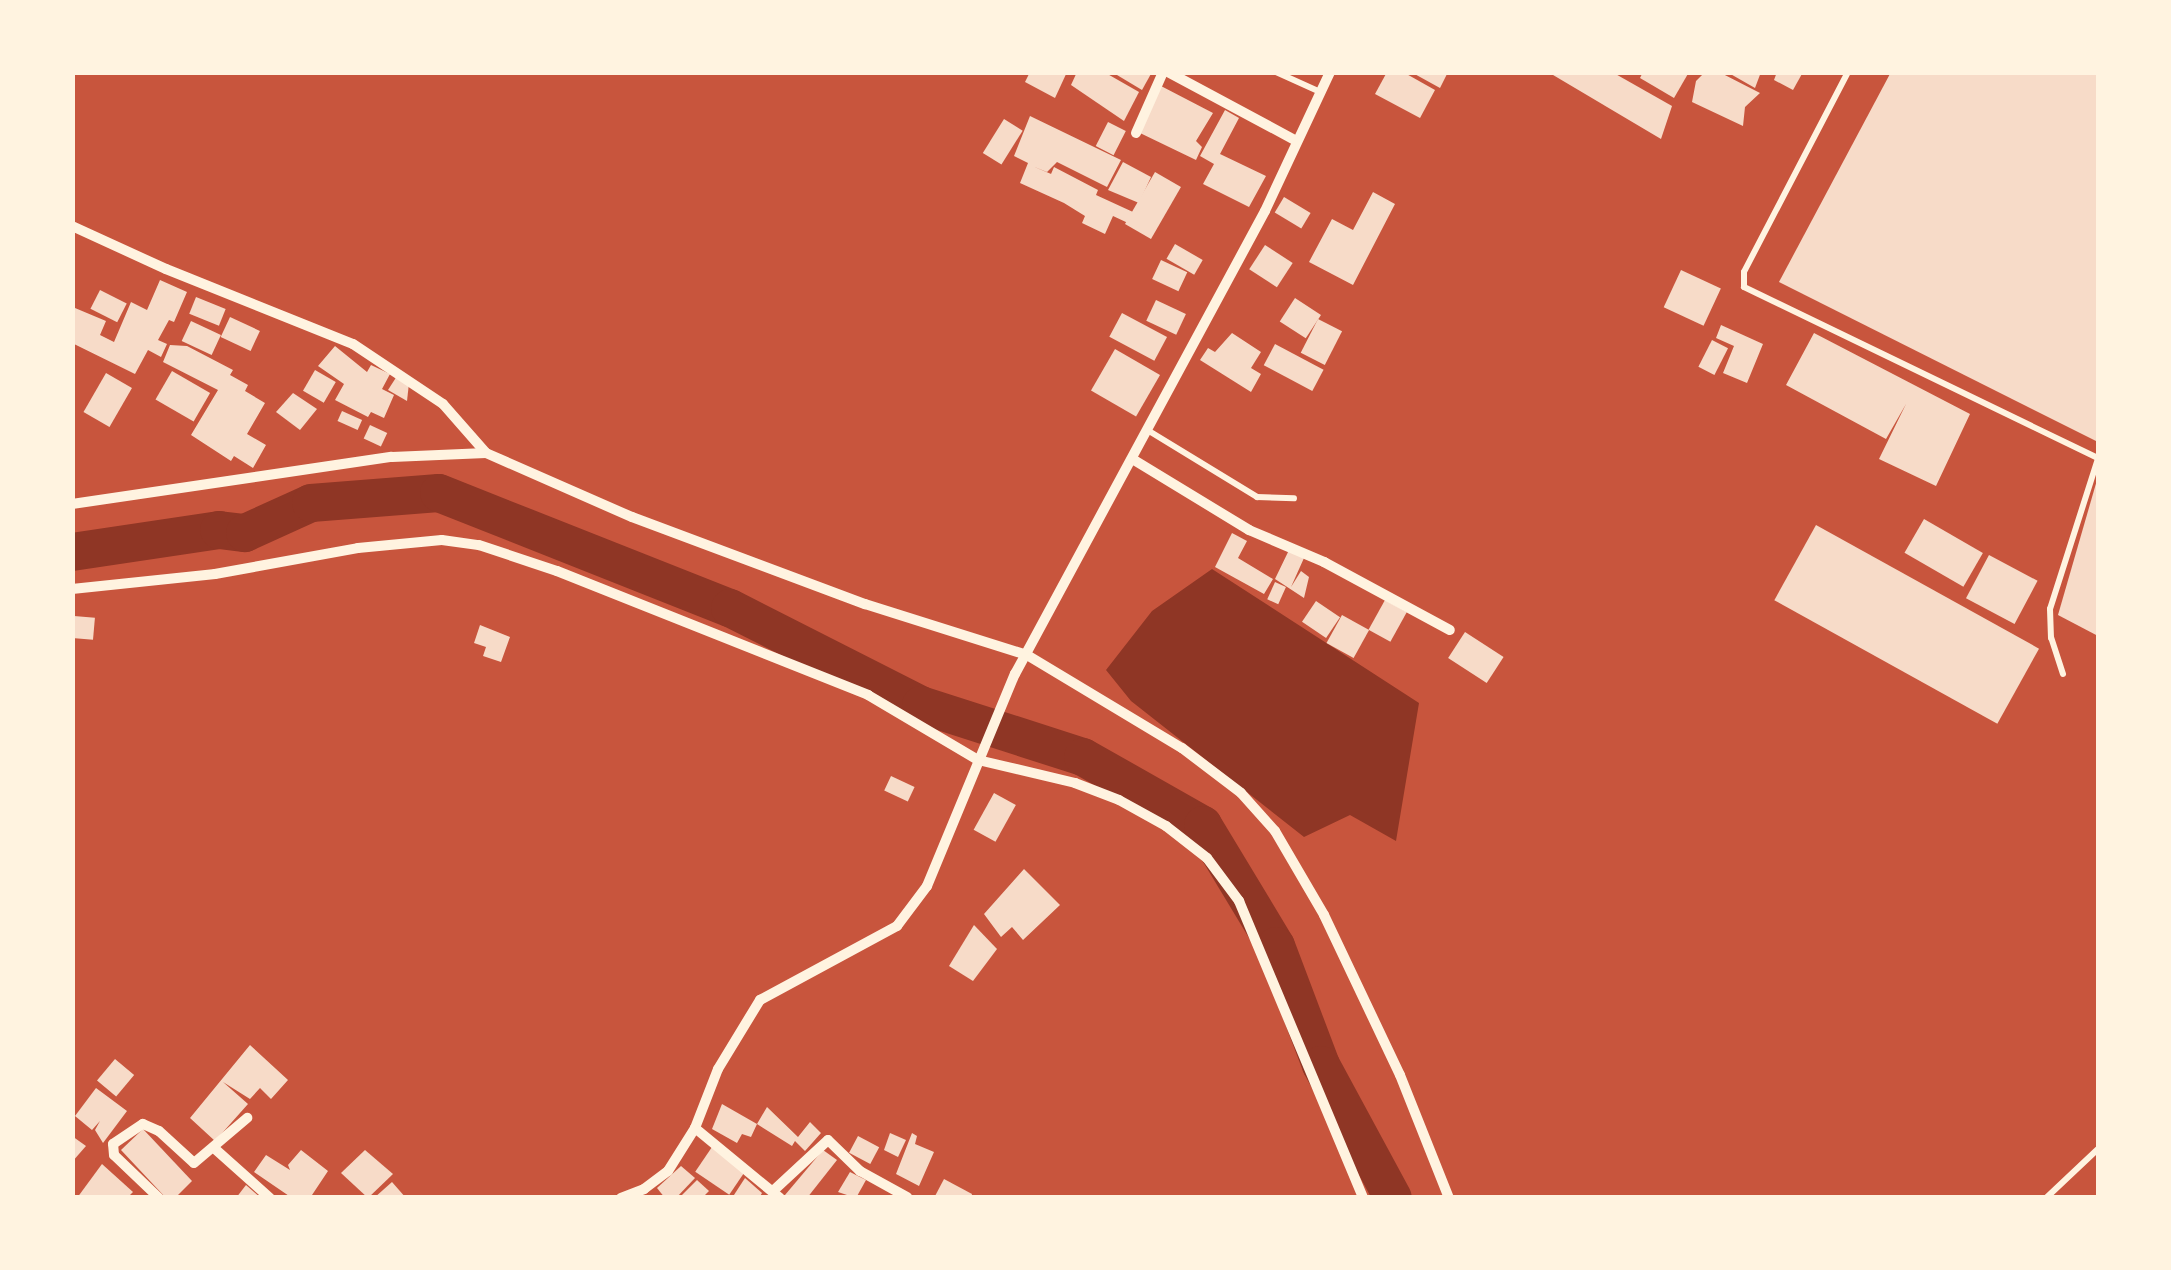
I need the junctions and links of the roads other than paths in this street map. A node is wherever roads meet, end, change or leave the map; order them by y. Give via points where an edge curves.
1 (1165, 72) edge
2 (1276, 72) edge
3 (1330, 72) edge
4 (1848, 72) edge
5 (1321, 92) junction
6 (1136, 133) dead end
7 (1296, 140) junction
8 (72, 226) edge
9 (1149, 432) junction
10 (486, 453) junction
11 (2098, 458) edge
12 (1134, 460) junction
13 (1294, 498) dead end
14 (72, 504) edge
15 (72, 589) edge
16 (1450, 630) dead end
17 (1027, 655) junction
18 (2063, 674) dead end
19 (979, 756) junction
20 (248, 1118) dead end
21 (696, 1128) junction
22 (214, 1148) junction
23 (2098, 1148) edge
24 (776, 1194) edge
25 (622, 1197) edge
26 (907, 1197) edge
27 (159, 1198) edge
28 (270, 1198) edge
29 (1363, 1198) edge
30 (1449, 1198) edge
31 (2046, 1198) edge

1 - 6 street
1 - 7 street
2 - 5 lane
3 - 5 street
4 - 11 lane via 1742,278 1744,287
5 - 7 street
7 - 9 street
8 - 10 street via 353,344 443,404
9 - 12 street
9 - 13 lane via 1257,497
10 - 14 street via 392,457
10 - 17 street via 632,517 865,604
11 - 18 lane via 2050,608
12 - 16 street via 1249,530
12 - 17 street
15 - 19 street via 215,574 358,548 442,540 479,545 868,695
17 - 19 street
17 - 30 street via 1182,748 1241,793 1275,831 1324,915 1400,1075
19 - 21 street via 918,900 896,926 760,1000 718,1069
19 - 29 street via 1118,800 1208,858 1239,901
20 - 22 street
21 - 24 street
21 - 25 street via 668,1171
22 - 27 street via 194,1162 143,1124 113,1144 114,1154
22 - 28 street
23 - 31 lane
24 - 26 street via 828,1140 860,1171

